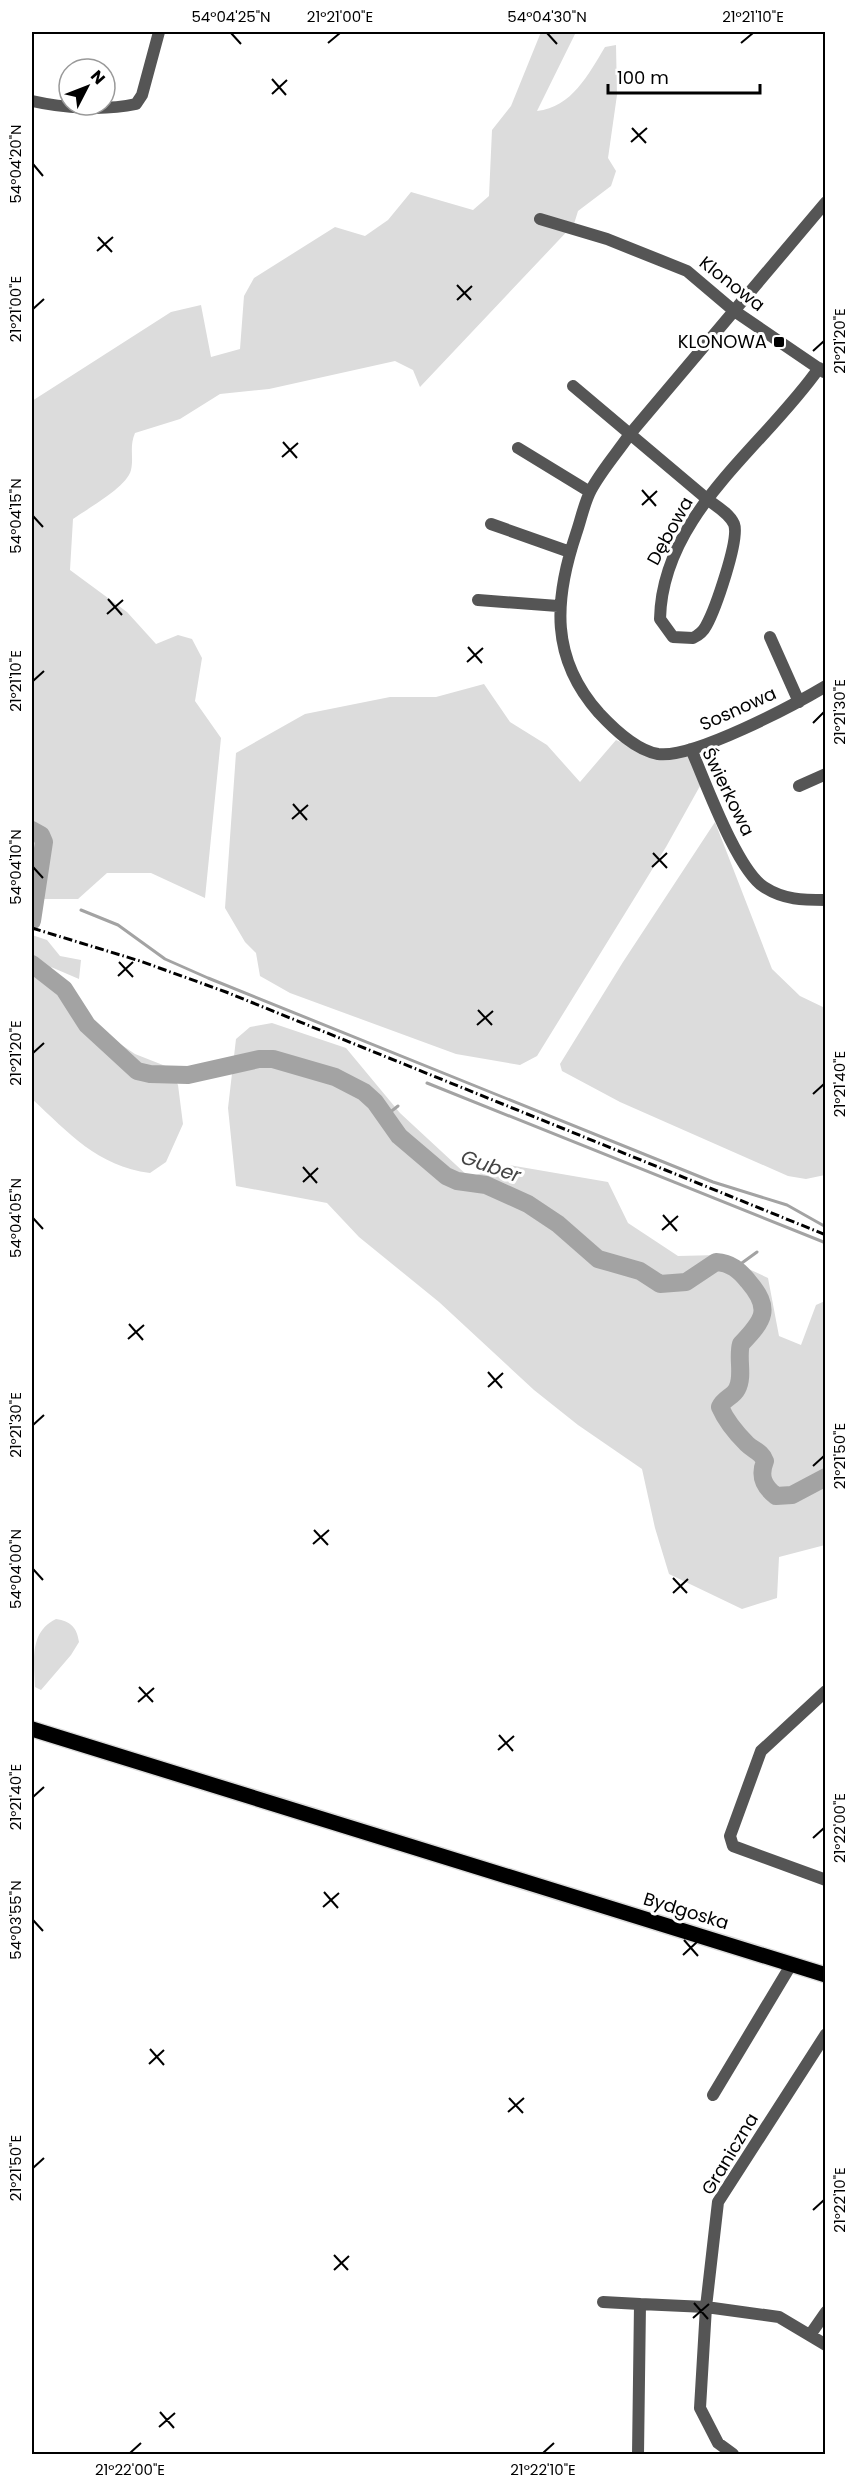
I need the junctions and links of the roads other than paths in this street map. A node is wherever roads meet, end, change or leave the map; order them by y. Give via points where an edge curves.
1 (159, 32) edge
2 (32, 101) edge
3 (825, 202) edge
4 (540, 219) dead end
5 (733, 310) junction
6 (822, 370) edge
7 (573, 386) dead end
8 (630, 434) junction
9 (518, 448) dead end
10 (590, 492) junction
11 (707, 500) junction
12 (491, 524) dead end
13 (570, 552) junction
14 (478, 600) dead end
15 (558, 606) junction
16 (770, 637) dead end
17 (825, 686) edge
18 (799, 702) junction
19 (691, 749) junction
20 (825, 774) edge
21 (799, 786) dead end
22 (825, 900) edge
23 (825, 1692) edge
24 (32, 1729) edge
25 (825, 1880) edge
26 (791, 1965) junction
27 (825, 1975) edge
28 (825, 2034) edge
29 (713, 2095) dead end
30 (603, 2302) dead end
31 (640, 2304) junction
32 (705, 2307) junction
33 (825, 2312) edge
34 (810, 2335) junction
35 (825, 2345) edge
36 (638, 2454) edge
37 (734, 2454) edge

1 - 2 street via 136,104 49,105
3 - 5 street, Świerkowa
4 - 5 street, Klonowa via 607,239 687,271
5 - 6 street, Klonowa
5 - 8 street, Świerkowa
6 - 11 street, Dębowa
7 - 8 street
8 - 10 street, Świerkowa
8 - 11 street
9 - 10 street
10 - 13 street, Świerkowa
11 - 11 street, Dębowa via 672,559 662,589 660,619 674,637 693,639 706,626 733,547 734,525
12 - 13 street
13 - 15 street, Świerkowa
14 - 15 street
15 - 19 street, Świerkowa via 564,656 588,700 620,736 657,754
16 - 18 street, Sosnowa
17 - 18 street, Sosnowa
18 - 19 street, Sosnowa
19 - 22 street, Świerkowa via 740,858 762,886 794,900
20 - 21 street
23 - 25 street via 761,1751 730,1836 733,1846
24 - 26 main road, Bydgoska
26 - 27 main road, Bydgoska
26 - 29 street
28 - 32 street, Graniczna via 718,2202
30 - 31 street
31 - 32 street
31 - 36 street
32 - 34 street via 779,2317
32 - 37 street, Graniczna via 700,2408 718,2443
33 - 34 street
34 - 35 street

